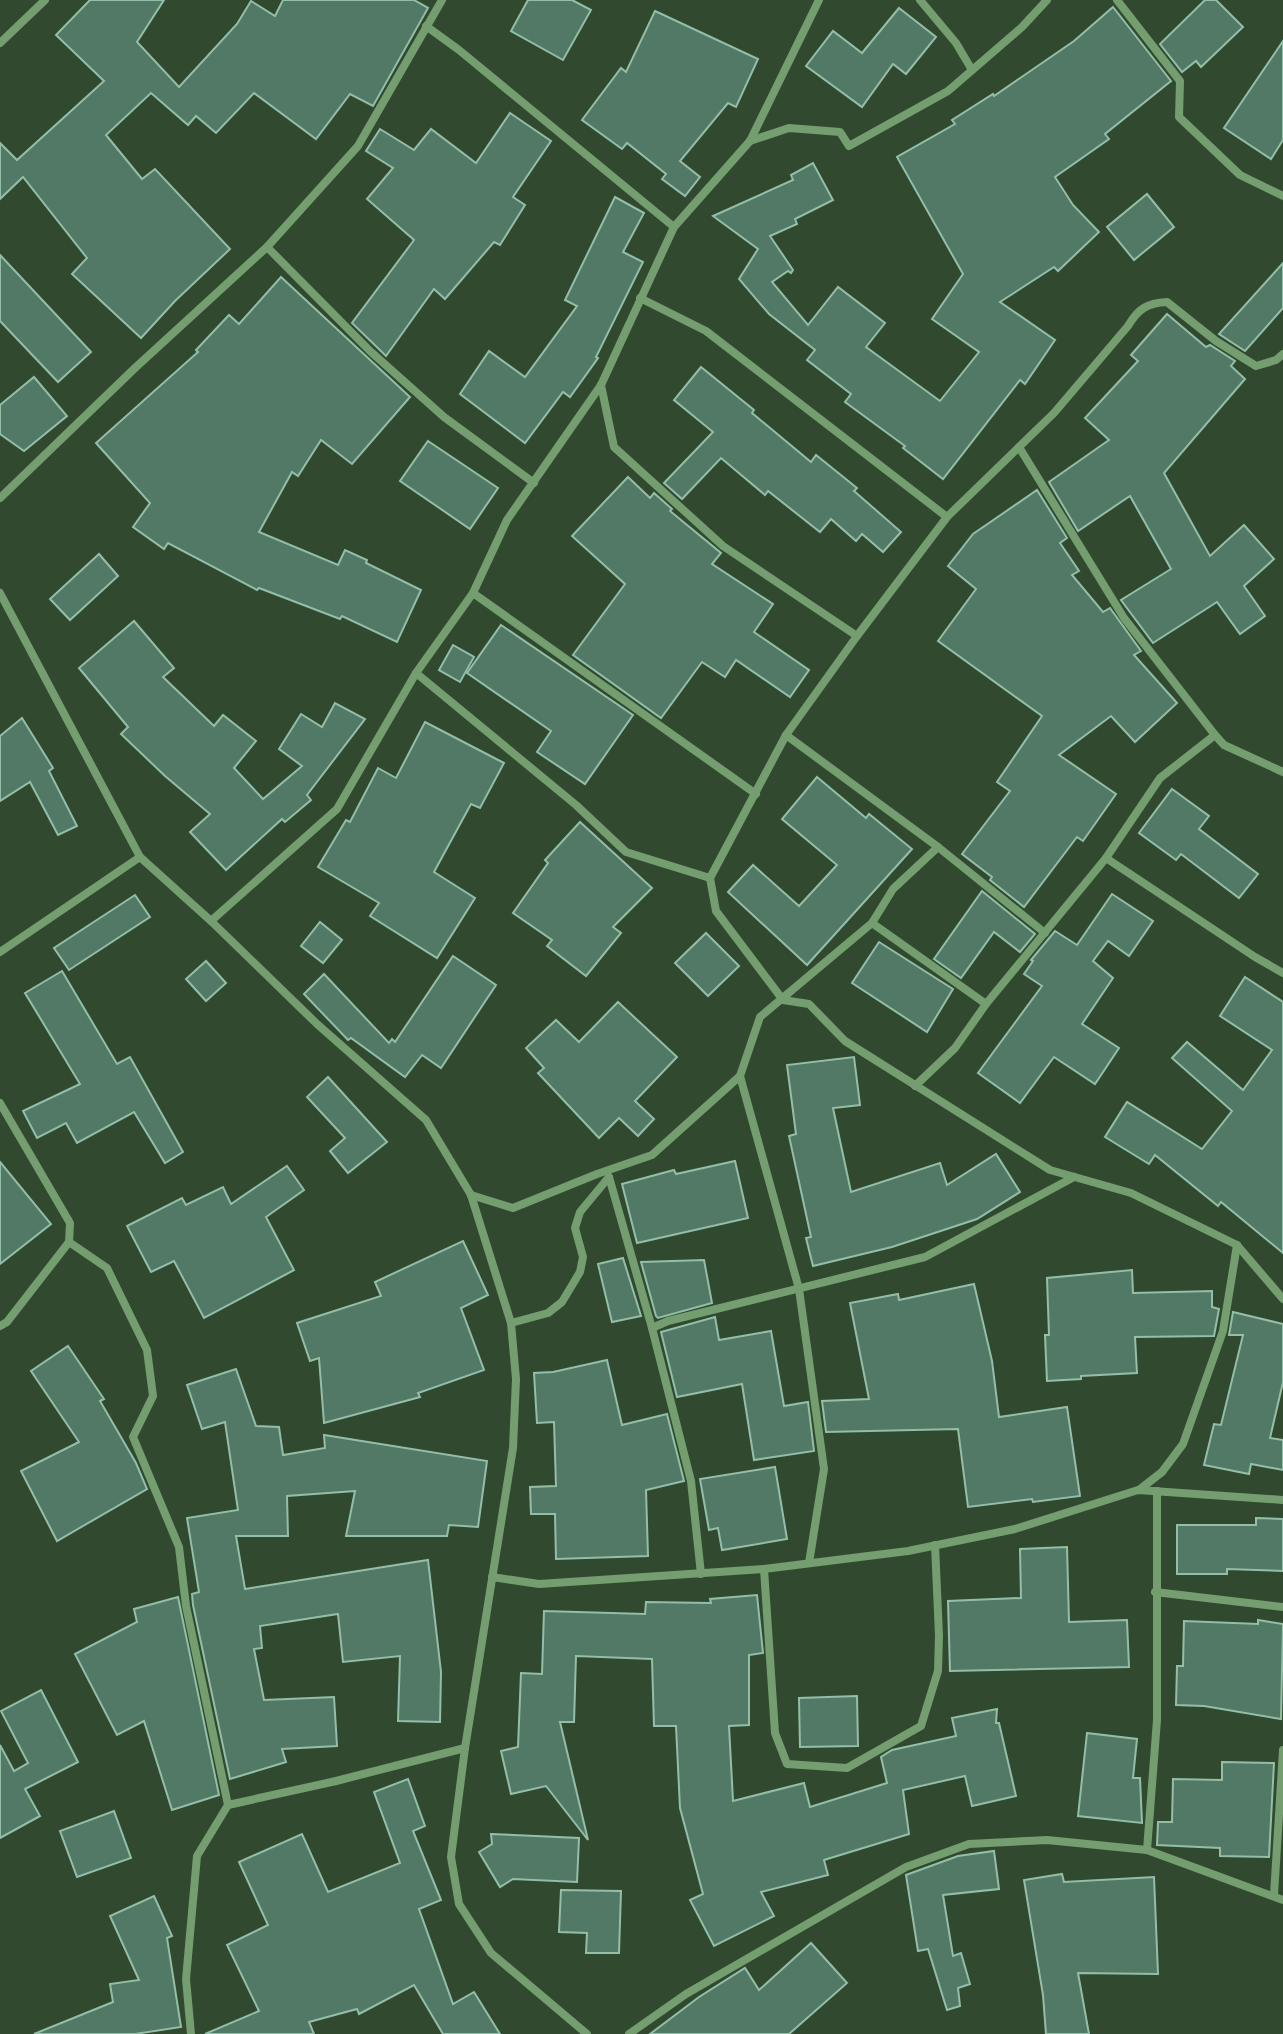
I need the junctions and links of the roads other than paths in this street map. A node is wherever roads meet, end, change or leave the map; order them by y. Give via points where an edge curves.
1 (45, 0) edge
2 (442, 0) edge
3 (819, 0) edge
4 (920, 0) edge
5 (1047, 0) edge
6 (1117, 0) edge
7 (426, 26) junction
8 (0, 43) edge
9 (972, 70) junction
10 (750, 141) junction
11 (1283, 196) edge
12 (674, 227) junction
13 (267, 247) junction
14 (640, 298) junction
15 (1283, 354) edge
16 (601, 385) junction
17 (1019, 447) junction
18 (534, 483) junction
19 (0, 498) edge
20 (947, 517) junction
21 (0, 593) edge
22 (473, 593) junction
23 (857, 636) junction
24 (416, 673) junction
25 (786, 735) junction
26 (1215, 735) junction
27 (1283, 772) edge
28 (756, 794) junction
29 (938, 847) junction
30 (140, 857) junction
31 (1106, 858) junction
32 (710, 878) junction
33 (211, 921) junction
34 (872, 923) junction
35 (1045, 933) junction
36 (0, 952) edge
37 (1283, 973) edge
38 (783, 1000) junction
39 (986, 1004) junction
40 (740, 1076) junction
41 (915, 1086) junction
42 (0, 1103) edge
43 (616, 1167) junction
44 (609, 1177) junction
45 (1074, 1177) junction
46 (471, 1195) junction
47 (69, 1242) junction
48 (1237, 1245) junction
49 (799, 1289) junction
50 (1283, 1299) edge
51 (511, 1323) junction
52 (0, 1326) edge
53 (652, 1328) junction
54 (1138, 1490) junction
55 (1157, 1491) junction
56 (1283, 1500) edge
57 (935, 1545) junction
58 (809, 1563) junction
59 (764, 1569) junction
60 (701, 1574) junction
61 (492, 1577) junction
62 (1155, 1592) junction
63 (1283, 1607) edge
64 (465, 1748) junction
65 (1283, 1750) edge
66 (228, 1805) junction
67 (1147, 1850) junction
68 (1278, 1898) edge
69 (191, 2034) edge
70 (587, 2034) edge
71 (629, 2034) edge

1 - 8 street
2 - 7 street
3 - 10 street
4 - 9 street
5 - 9 street
6 - 11 street via 1180,81 1179,117 1240,175
7 - 12 street
7 - 13 street via 358,146
9 - 10 street via 948,91 849,146 840,132 789,128
10 - 12 street
12 - 14 street
13 - 18 street via 444,417
13 - 19 street
14 - 16 street
14 - 20 street via 706,331
15 - 17 street via 1256,366 1167,302 1149,303
16 - 18 street
16 - 23 street via 614,447 723,546
17 - 20 street
17 - 26 street via 1124,618
18 - 22 street via 507,520
20 - 23 street
21 - 30 street
22 - 24 street
22 - 28 street
23 - 25 street
24 - 32 street via 626,852
24 - 33 street via 337,809
25 - 28 street
25 - 29 street
26 - 27 street via 1224,745
26 - 31 street via 1160,778
28 - 32 street
29 - 34 street via 893,889
29 - 35 street
30 - 33 street
30 - 36 street
31 - 35 street
31 - 37 street
32 - 38 street via 716,911
33 - 46 street via 426,1120
34 - 38 street
34 - 39 street
35 - 39 street
38 - 40 street via 760,1017
38 - 41 street via 809,1004 845,1041
39 - 41 street via 955,1048
40 - 43 street via 652,1155
40 - 49 street
41 - 45 street via 1050,1170
42 - 47 street via 70,1223
43 - 44 street
43 - 46 street via 513,1208
44 - 51 street via 580,1212 575,1228 583,1257 580,1272 562,1302 548,1313
44 - 53 street
45 - 48 street via 1131,1193
45 - 49 street via 925,1257
46 - 51 street
47 - 52 street
47 - 66 street via 107,1268 147,1350 153,1396 133,1437 179,1547 186,1606
48 - 50 street
48 - 54 street via 1223,1331 1183,1444 1162,1472
49 - 53 street
49 - 58 street via 824,1469
51 - 61 street via 516,1379 513,1448
53 - 60 street via 691,1481
54 - 55 street
54 - 57 street via 1015,1529
55 - 56 street
55 - 62 street
57 - 58 street
57 - 59 street via 938,1671 921,1726 847,1768 787,1764 775,1733
58 - 59 street
59 - 60 street
60 - 61 street via 539,1584
61 - 64 street
62 - 63 street
62 - 67 street via 1157,1720
64 - 66 street
64 - 70 street via 451,1857 459,1904 491,1953
65 - 68 street
66 - 69 street via 197,1856 186,1979
67 - 68 street
67 - 71 street via 1047,1840 969,1844 906,1867 686,1994

